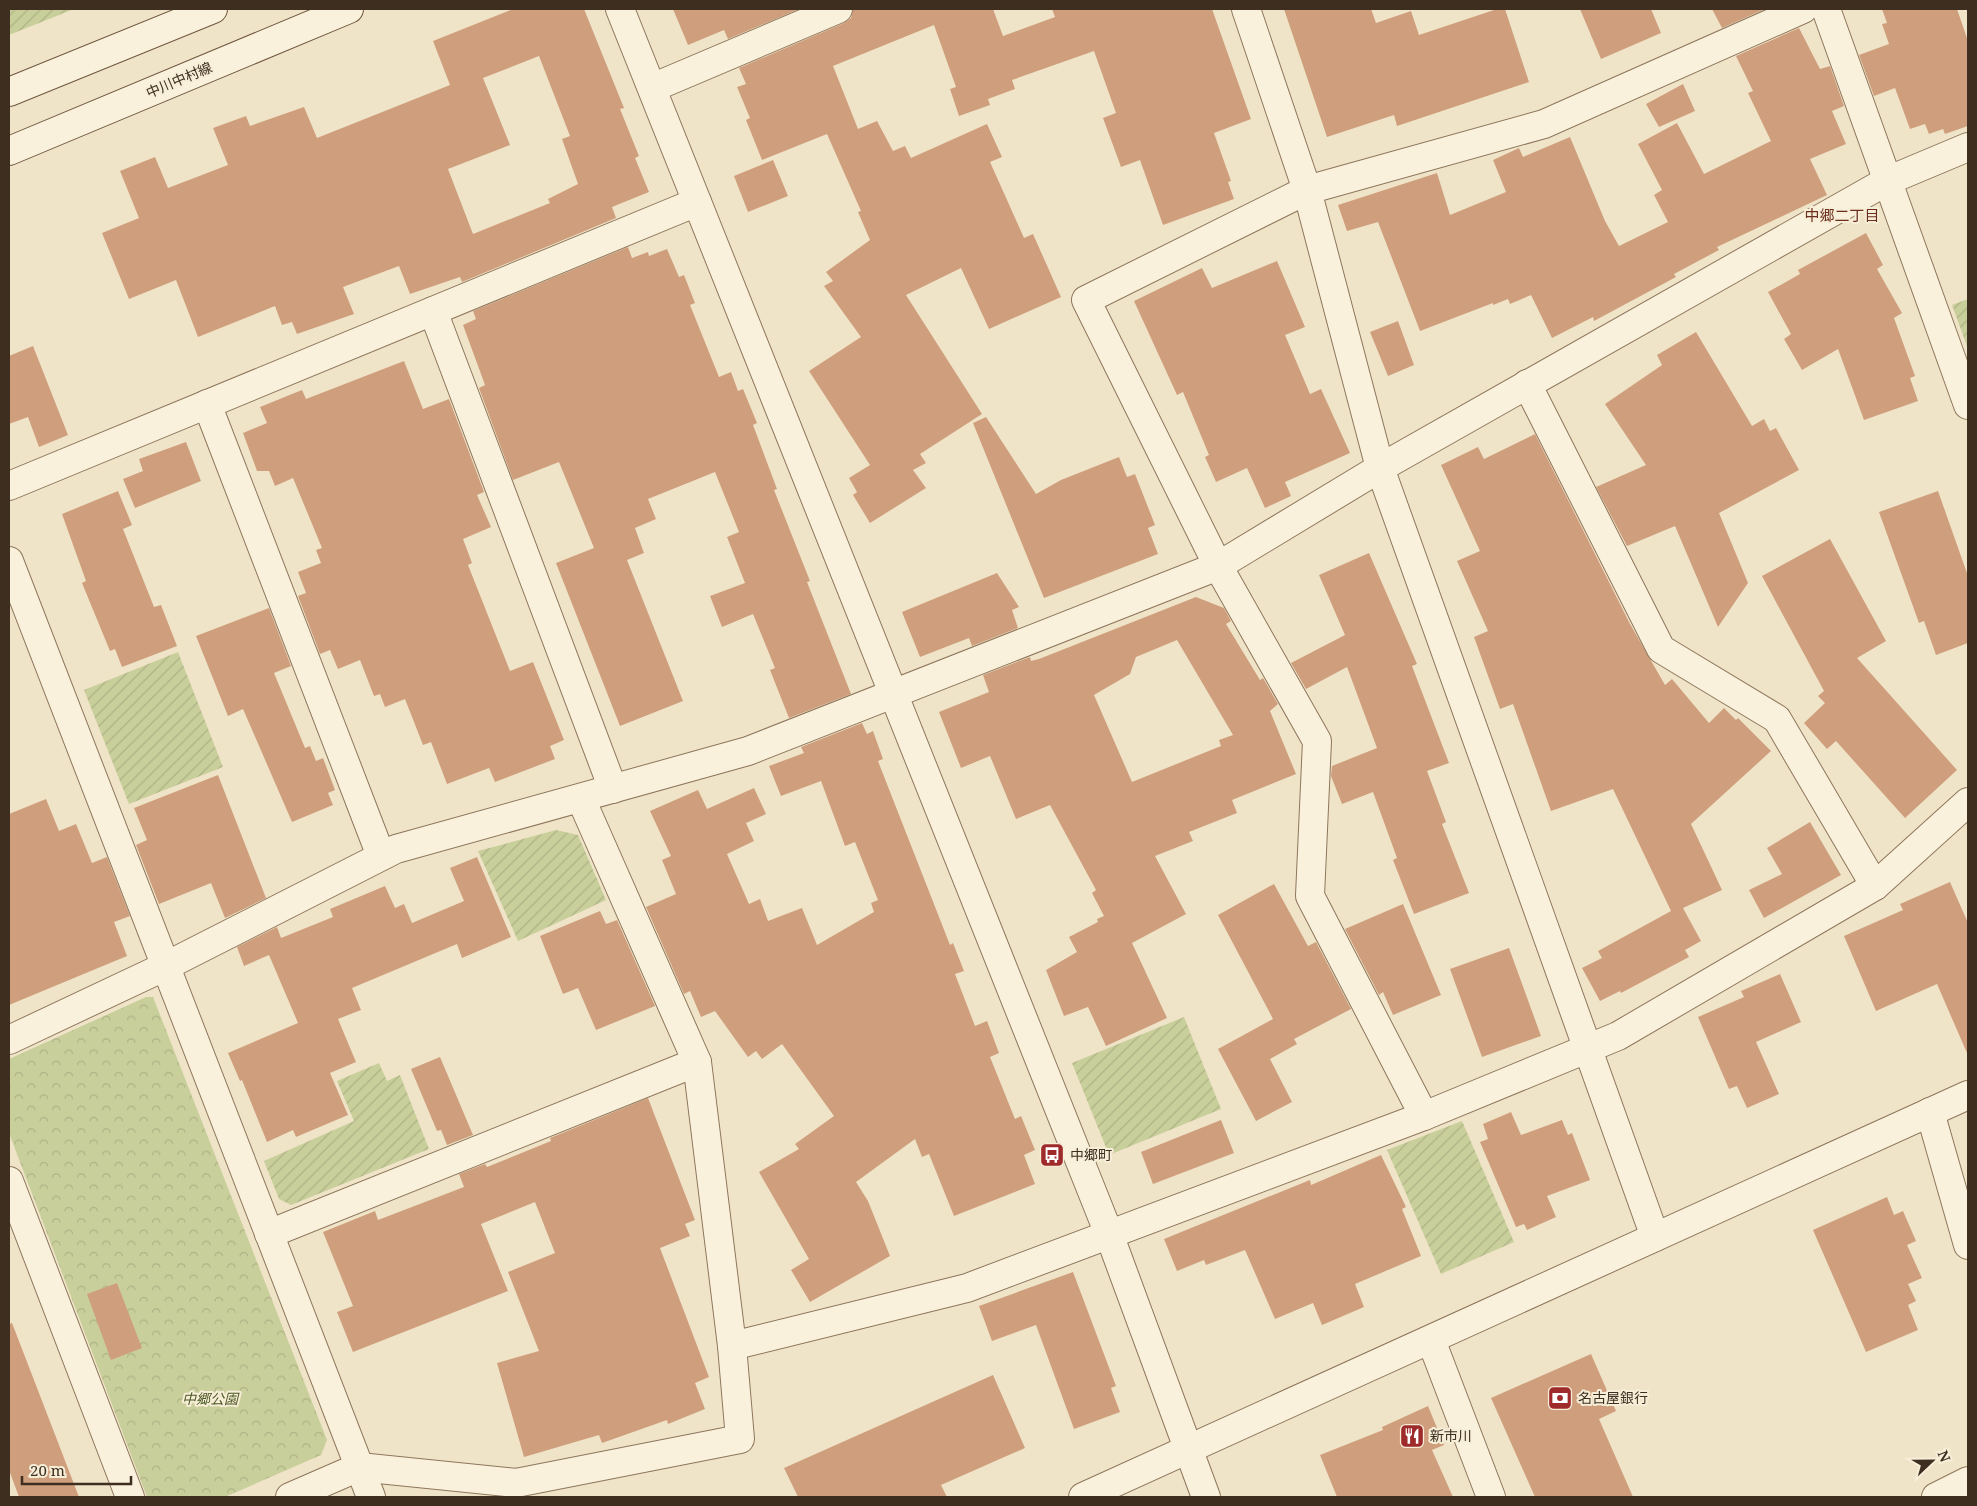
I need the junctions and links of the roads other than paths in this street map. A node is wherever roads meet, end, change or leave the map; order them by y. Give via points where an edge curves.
1 (213, 9) edge
2 (348, 9) edge
3 (620, 9) edge
4 (838, 9) edge
5 (1246, 9) edge
6 (1803, 9) edge
7 (1826, 9) edge
8 (652, 88) junction
9 (9, 92) edge
10 (1968, 147) edge
11 (9, 151) edge
12 (1887, 181) junction
13 (1308, 190) junction
14 (697, 202) junction
15 (433, 311) junction
16 (1527, 384) junction
17 (207, 404) junction
18 (1968, 406) edge
19 (1380, 468) junction
20 (9, 486) edge
21 (9, 561) edge
22 (1218, 566) junction
23 (893, 694) junction
24 (613, 789) junction
25 (581, 799) junction
26 (1968, 802) edge
27 (381, 856) junction
28 (1875, 886) junction
29 (166, 966) junction
30 (9, 1040) edge
31 (1588, 1048) junction
32 (697, 1062) junction
33 (1968, 1095) edge
34 (1930, 1112) junction
35 (1424, 1116) junction
36 (9, 1181) edge
37 (269, 1234) junction
38 (1109, 1234) junction
39 (1655, 1238) junction
40 (1968, 1245) edge
41 (1431, 1340) junction
42 (732, 1346) junction
43 (1188, 1450) junction
44 (359, 1467) junction
45 (1968, 1482) edge
46 (130, 1497) edge
47 (290, 1497) edge
48 (371, 1497) edge
49 (1083, 1497) edge
50 (1206, 1497) edge
51 (1491, 1497) edge
52 (1936, 1497) edge

1 - 9 street
2 - 11 street, 中川中村線
3 - 8 street
4 - 8 street
5 - 13 street
6 - 13 street via 1544,124
7 - 12 street
8 - 14 street
10 - 12 street
12 - 16 street
12 - 18 street
13 - 19 street
13 - 22 street via 1086,300
14 - 15 street
14 - 23 street
15 - 17 street
15 - 24 street
16 - 19 street
16 - 28 street via 1661,649 1777,719
17 - 20 street
17 - 27 street
19 - 22 street
19 - 31 street
21 - 29 street
22 - 23 street
22 - 35 street via 1317,741 1310,896
23 - 24 street via 748,751
23 - 38 street
24 - 25 street
25 - 27 street via 396,849
25 - 32 street
26 - 28 street
27 - 29 street
28 - 31 street via 1618,1036
29 - 30 street
29 - 37 street
31 - 35 street
31 - 39 street
32 - 37 street
32 - 42 street
33 - 34 street
34 - 39 street
34 - 40 street
35 - 38 street
36 - 46 street
37 - 44 street
38 - 42 street via 967,1288
38 - 43 street
39 - 41 street
41 - 43 street
41 - 51 street
42 - 44 street via 740,1439 516,1483
43 - 49 street
43 - 50 street
44 - 47 street
44 - 48 street
45 - 52 street

